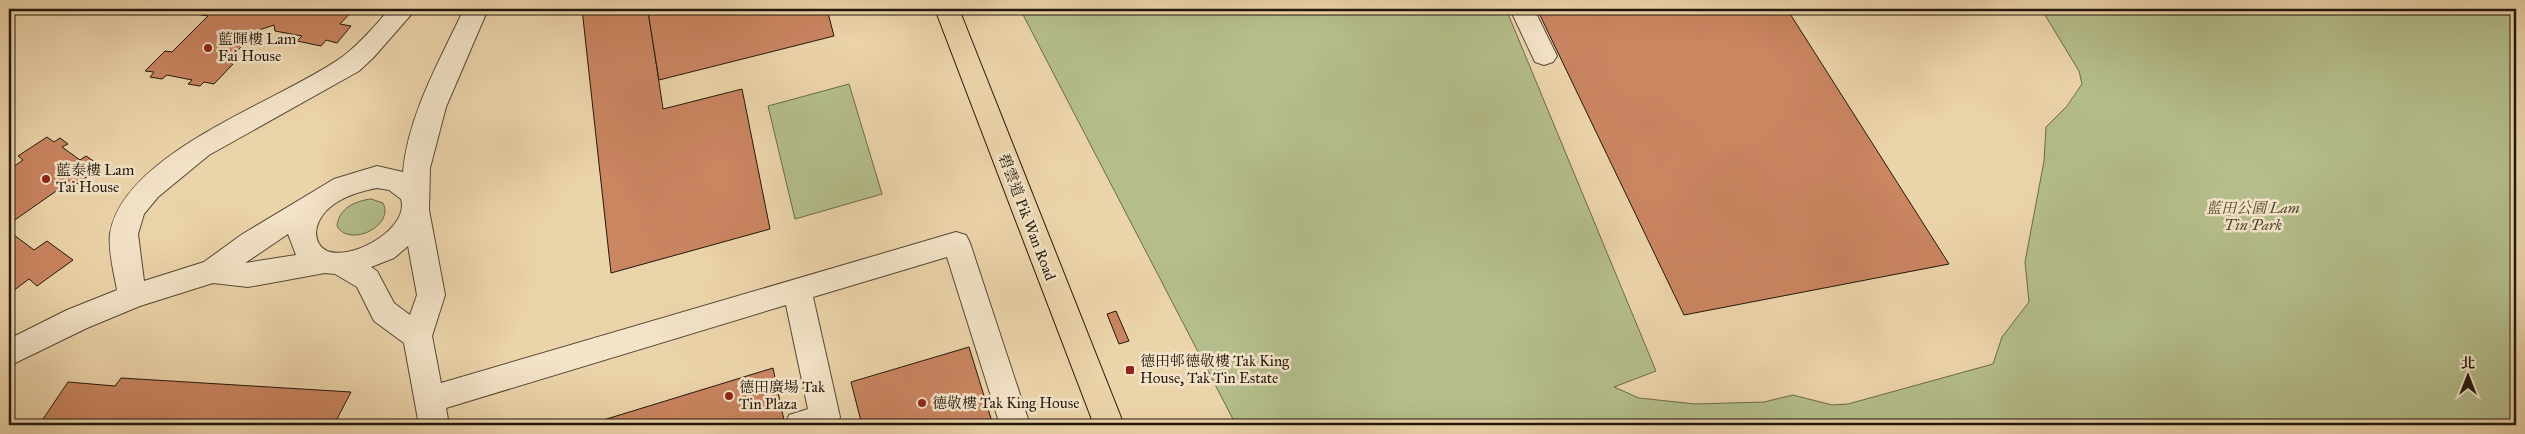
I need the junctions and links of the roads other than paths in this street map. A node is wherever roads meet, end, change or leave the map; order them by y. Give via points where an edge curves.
1 (404, 9) edge
2 (476, 9) edge
3 (947, 9) edge
4 (1522, 9) edge
5 (1544, 56) dead end
6 (316, 205) junction
7 (416, 205) junction
8 (331, 262) junction
9 (213, 271) junction
10 (797, 290) junction
11 (133, 296) junction
12 (417, 336) junction
13 (9, 353) edge
14 (431, 413) edge
15 (800, 425) edge
16 (1015, 425) edge
17 (1109, 425) edge

1 - 11 street via 350,64 200,148 148,189 132,210 124,234
2 - 7 street via 422,144
3 - 17 main road, 碧雲道 Pik Wan Road
4 - 5 street
6 - 7 street via 344,185 377,177 405,183 412,190
6 - 8 street via 305,218 300,232 303,245
6 - 9 street via 251,243
7 - 8 street via 402,234 390,246 357,261
7 - 12 street via 430,295
8 - 9 street via 248,276
8 - 12 street via 367,280 384,312
9 - 11 street
10 - 14 street
10 - 15 street via 825,417
10 - 16 street via 956,242
11 - 13 street
12 - 14 street

